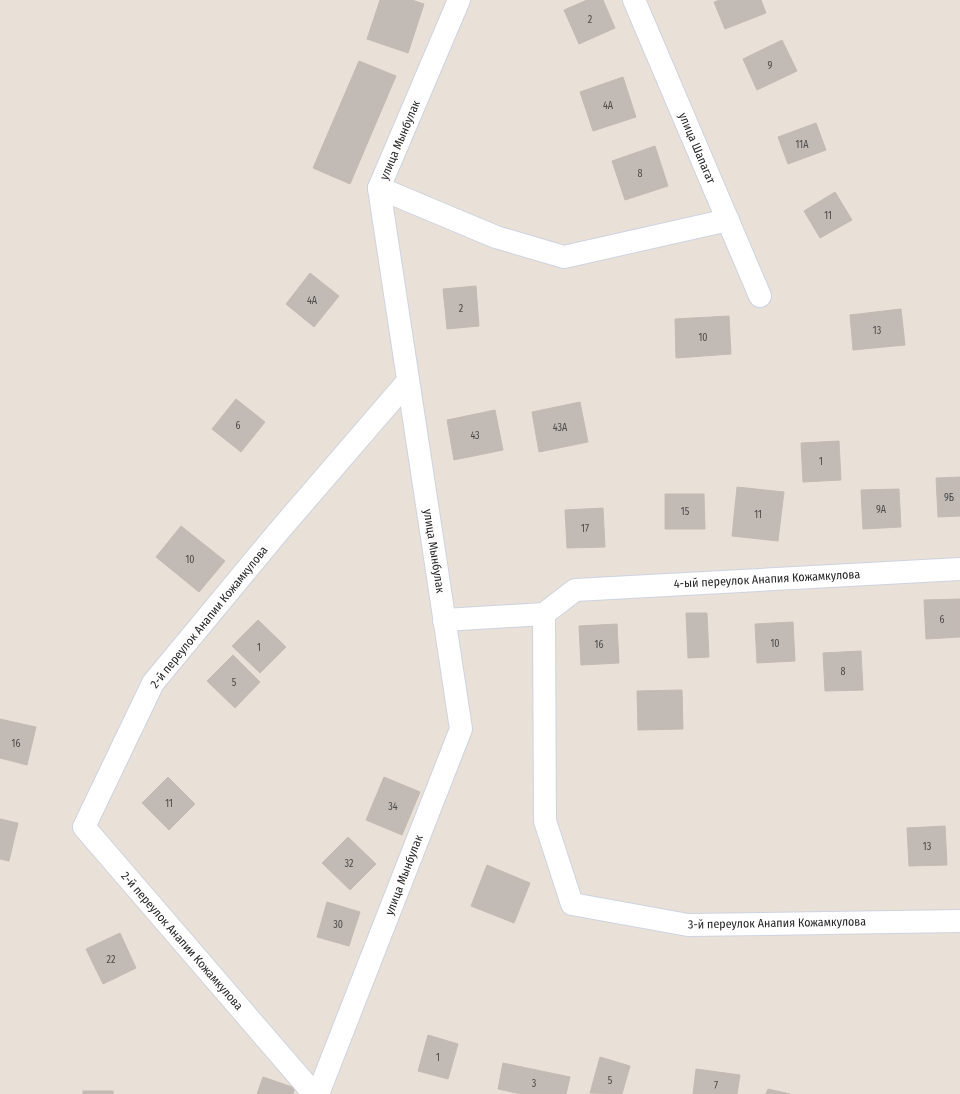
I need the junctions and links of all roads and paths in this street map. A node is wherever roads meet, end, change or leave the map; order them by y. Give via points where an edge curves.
1 (459, 0) edge
2 (634, 0) edge
3 (379, 188) junction
4 (728, 220) junction
5 (760, 296) dead end
6 (408, 380) junction
7 (960, 568) edge
8 (544, 614) junction
9 (444, 620) junction
10 (960, 921) edge
11 (314, 1094) edge
12 (318, 1094) edge

1 - 3 street, улица Мынбулак
2 - 4 street, улица Шапагат
3 - 4 street via 496,237 564,257
3 - 6 street, улица Мынбулак
4 - 5 street, улица Шапагат
6 - 9 street, улица Мынбулак
6 - 11 street, 2-й переулок Анапии Кожамкулова via 153,683 84,827
7 - 8 street, 4-ый переулок Анапия Кожамкулова via 575,590
8 - 9 street
8 - 10 street, 3-й переулок Анапия Кожамкулова via 545,821 572,904 688,925
9 - 12 street, улица Мынбулак via 461,729

